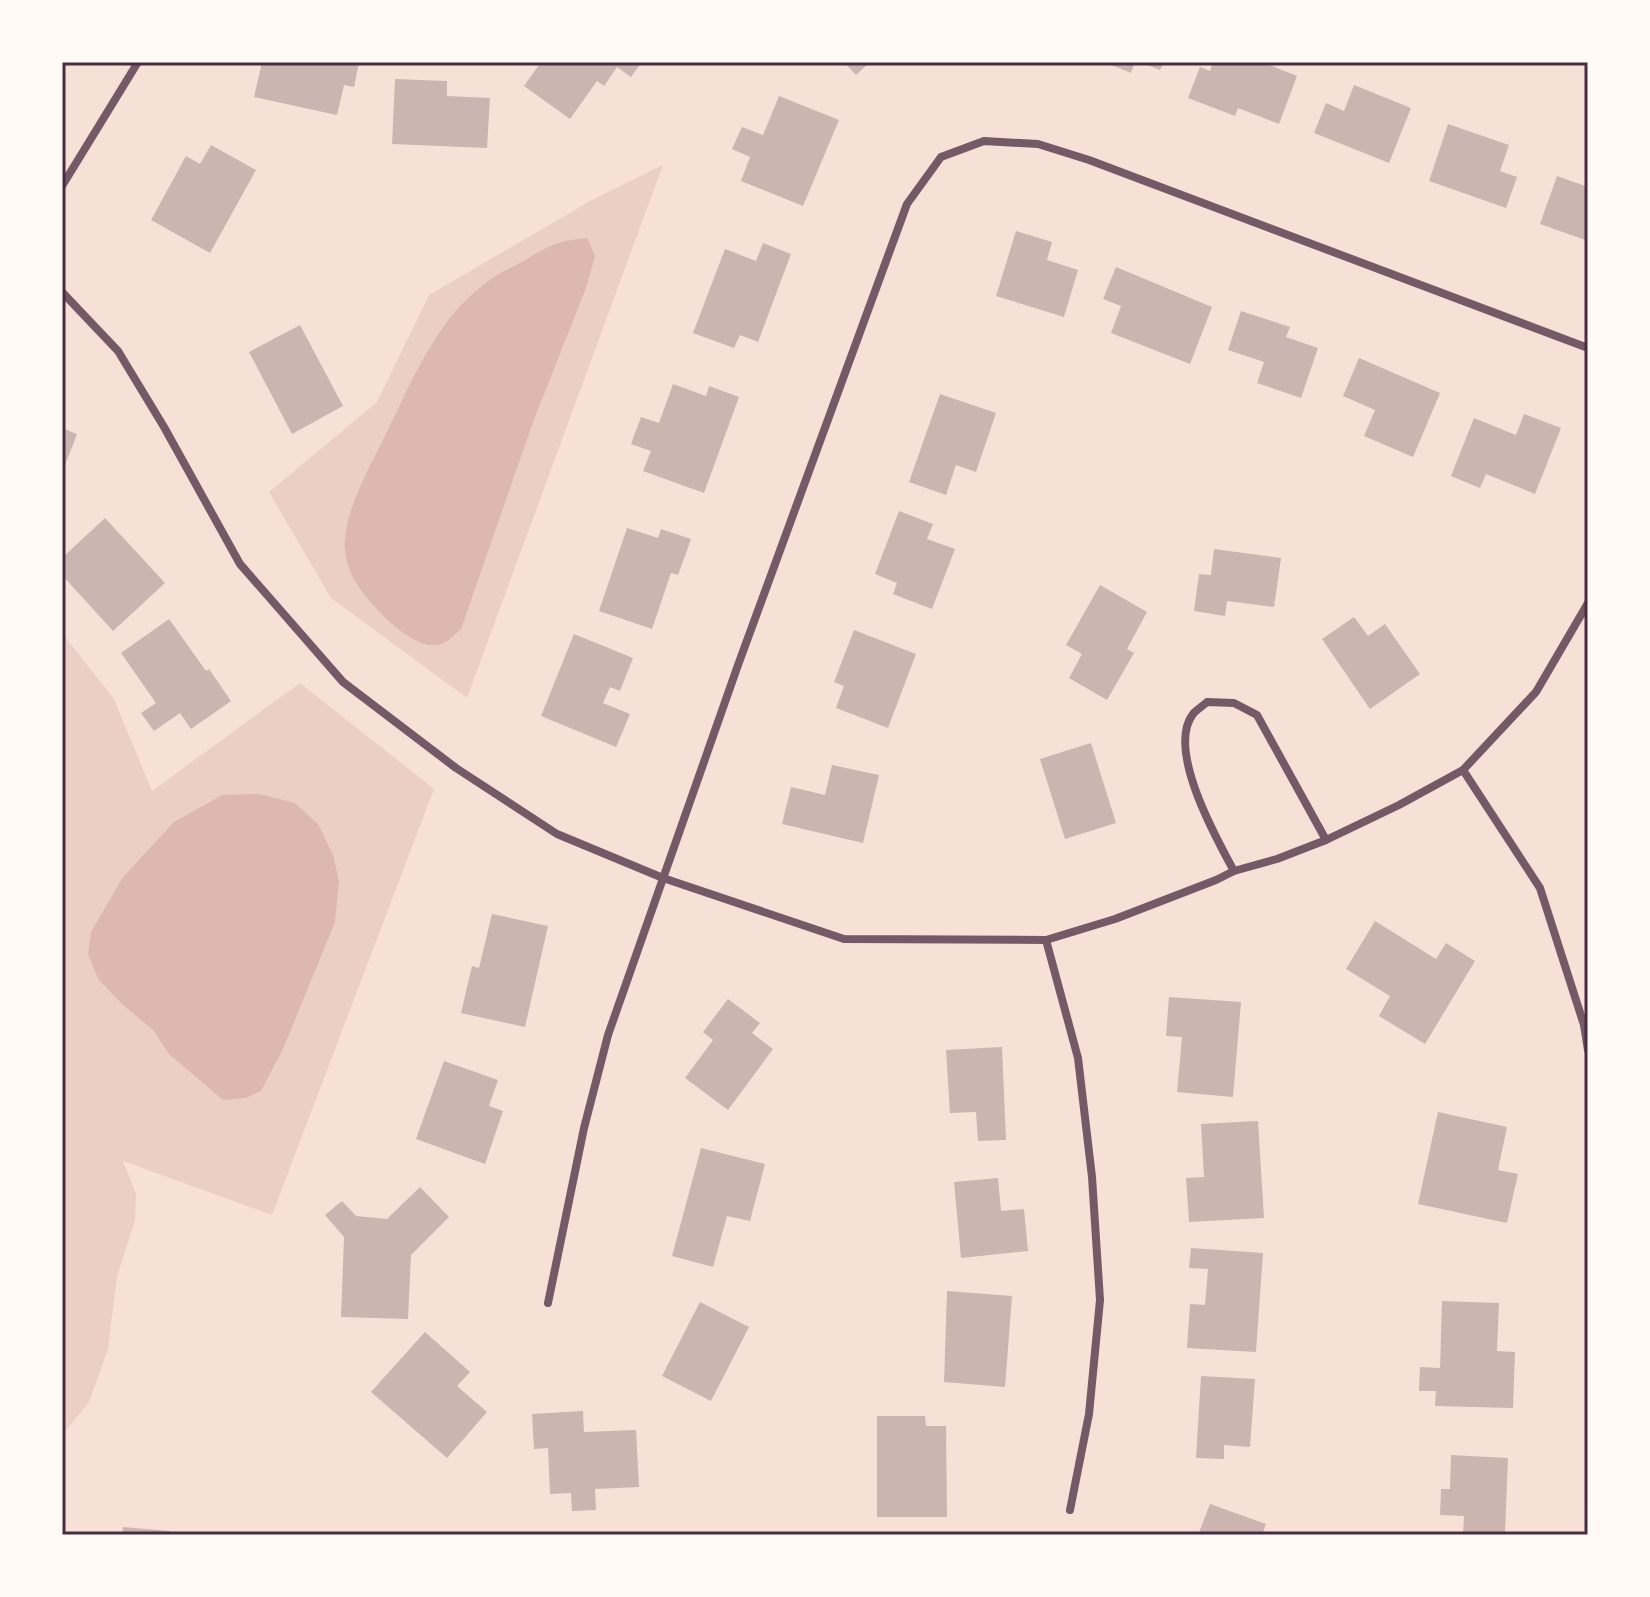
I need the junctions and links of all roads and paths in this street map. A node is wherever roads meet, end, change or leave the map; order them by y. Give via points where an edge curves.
1 (138, 62) edge
2 (62, 186) edge
3 (62, 292) edge
4 (1588, 348) edge
5 (1588, 603) edge
6 (1463, 770) junction
7 (1326, 840) junction
8 (1234, 871) junction
9 (663, 878) junction
10 (1046, 940) junction
11 (1588, 1050) edge
12 (548, 1303) dead end
13 (1070, 1510) dead end

1 - 2 street
3 - 9 street via 118,351 240,564 343,682 456,768 557,834
4 - 9 street via 1038,144 984,141 941,157 907,204
5 - 6 street via 1536,692
6 - 7 street
6 - 11 street via 1540,888
7 - 8 street
7 - 8 street via 1257,715 1234,703 1207,702 1192,715 1186,733 1187,764
8 - 10 street via 1115,919
9 - 10 street via 844,939
9 - 12 street via 608,1035
10 - 13 street via 1078,1058 1100,1300 1089,1414

